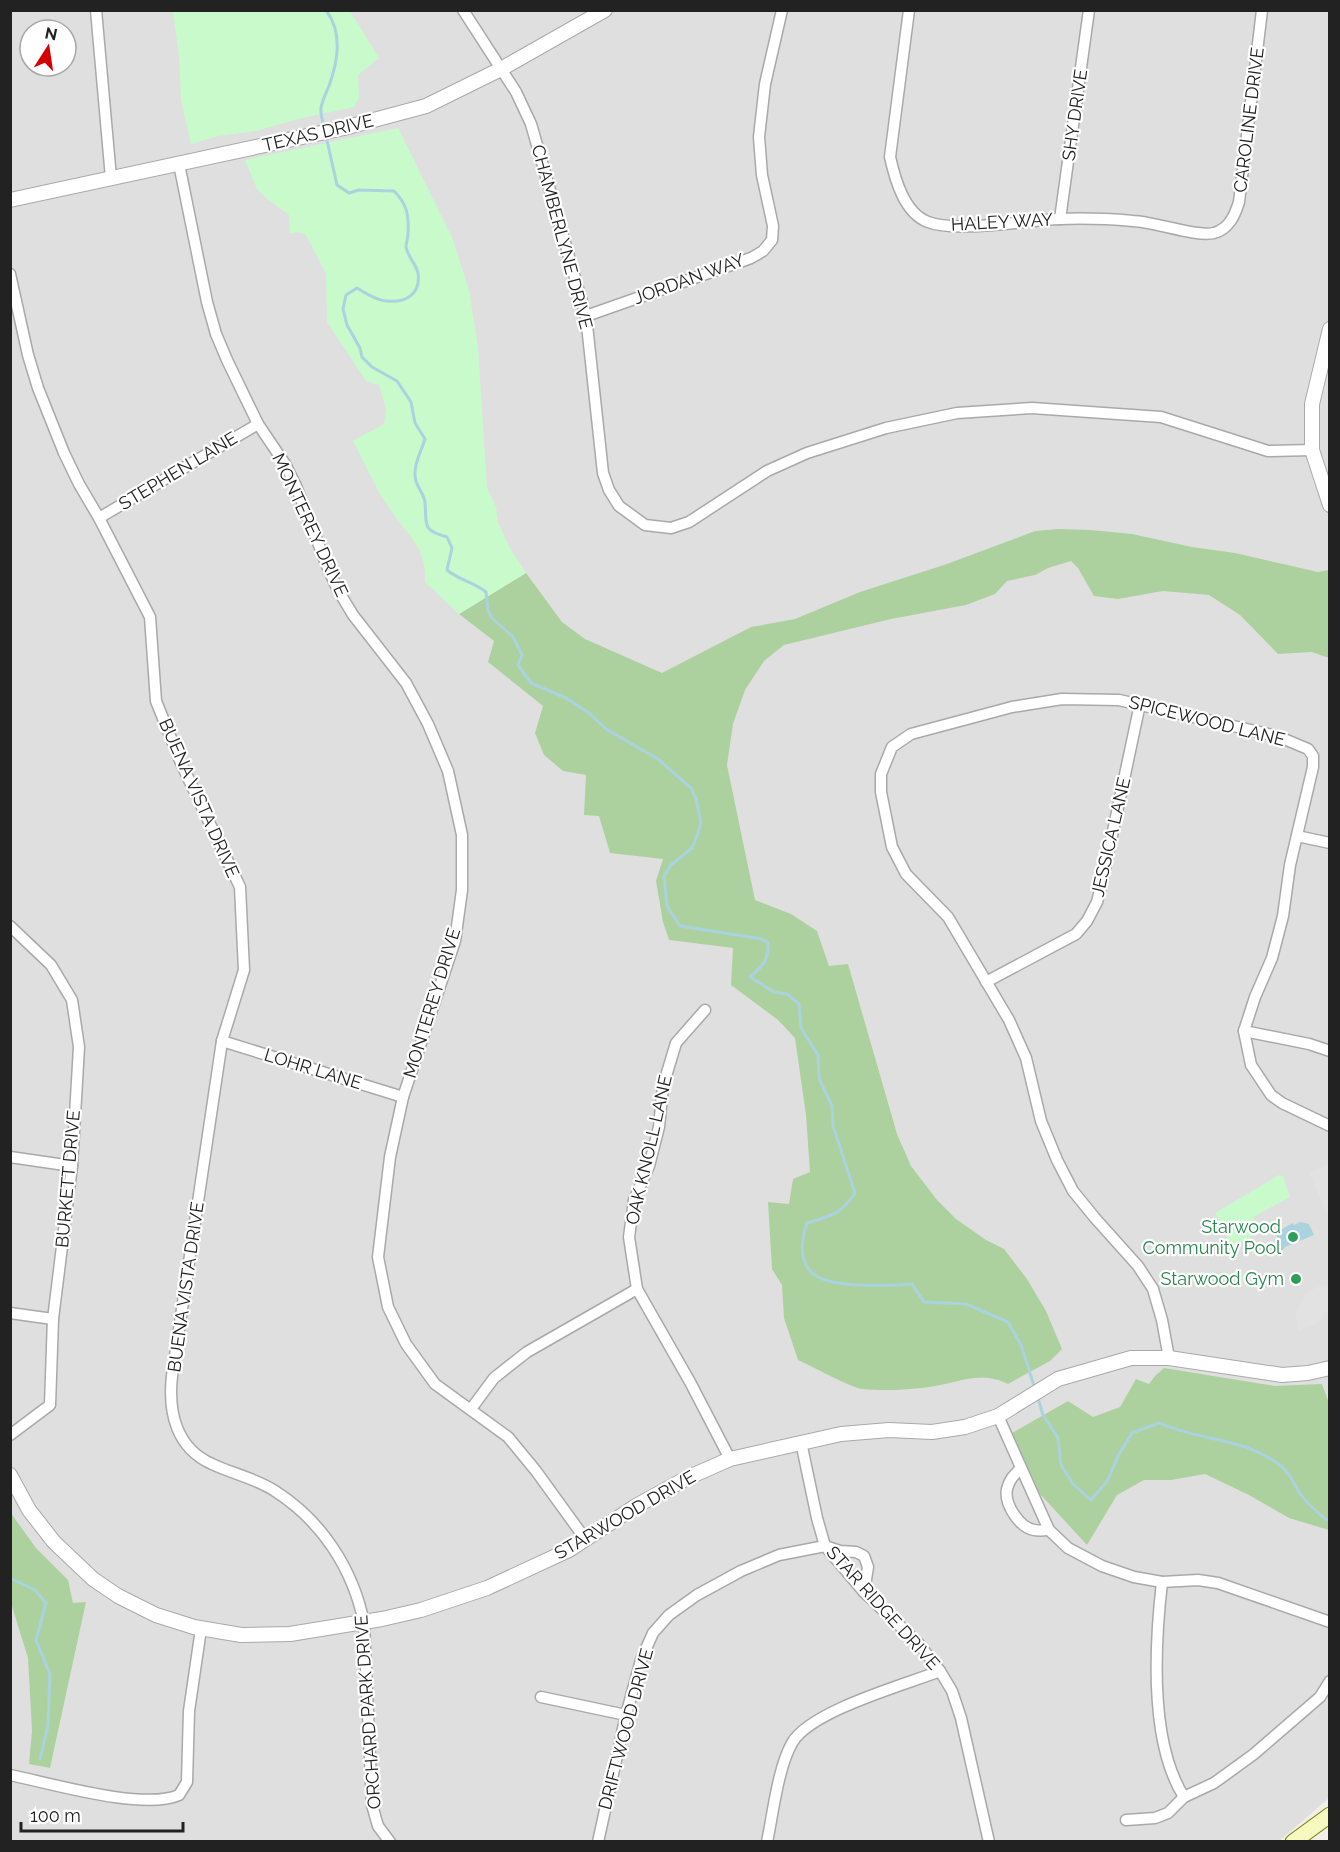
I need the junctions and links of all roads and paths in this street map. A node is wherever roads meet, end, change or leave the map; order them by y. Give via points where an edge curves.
1 (96, 10) edge
2 (463, 10) edge
3 (605, 10) edge
4 (782, 10) edge
5 (909, 10) edge
6 (1089, 10) edge
7 (1263, 10) edge
8 (501, 69) junction
9 (180, 164) junction
10 (111, 178) junction
11 (10, 200) edge
12 (1060, 219) junction
13 (1227, 226) joint
14 (10, 274) edge
15 (586, 315) junction
16 (1329, 329) edge
17 (258, 424) junction
18 (1312, 450) junction
19 (1329, 505) edge
20 (99, 518) junction
21 (1140, 704) junction
22 (1297, 836) junction
23 (1329, 843) edge
24 (10, 926) edge
25 (986, 982) junction
26 (705, 1010) dead end
27 (1244, 1031) junction
28 (222, 1041) junction
29 (1329, 1051) edge
30 (404, 1097) junction
31 (1329, 1126) edge
32 (10, 1157) edge
33 (72, 1166) junction
34 (637, 1289) junction
35 (10, 1313) edge
36 (53, 1319) junction
37 (1169, 1358) junction
38 (1329, 1370) edge
39 (471, 1409) junction
40 (998, 1416) junction
41 (10, 1435) edge
42 (801, 1442) junction
43 (189, 1447) joint
44 (730, 1459) junction
45 (1020, 1469) junction
46 (10, 1475) edge
47 (1049, 1530) junction
48 (586, 1540) junction
49 (825, 1546) junction
50 (1162, 1582) junction
51 (864, 1592) junction
52 (1329, 1622) edge
53 (364, 1623) junction
54 (201, 1629) junction
55 (940, 1671) junction
56 (1329, 1681) edge
57 (541, 1697) dead end
58 (626, 1715) junction
59 (10, 1775) edge
60 (1184, 1797) junction
61 (1329, 1815) edge
62 (1126, 1820) dead end
63 (390, 1842) edge
64 (598, 1842) edge
65 (767, 1842) edge
66 (989, 1842) edge
67 (1293, 1842) edge

1 - 10 street
2 - 8 street, CHAMBERLYNE DRIVE
3 - 8 street, TEXAS DRIVE
4 - 15 street, JORDAN WAY via 765,84 759,137 773,226 771,240 751,258
5 - 12 street, HALEY WAY via 890,158 894,177 909,206 919,217 939,225
6 - 12 street, SHY DRIVE
7 - 13 street, CAROLINE DRIVE via 1239,202
8 - 9 street, TEXAS DRIVE via 426,106
8 - 15 street, CHAMBERLYNE DRIVE via 531,124
9 - 10 street, TEXAS DRIVE
9 - 17 street, MONTEREY DRIVE via 216,334
10 - 11 street, TEXAS DRIVE
12 - 13 street, HALEY WAY via 1148,222 1202,234
14 - 20 street, BUENA VISTA DRIVE via 38,388 64,453
15 - 18 street, CHAMBERLYNE DRIVE via 603,473 619,506 645,525 671,528 689,522 767,471 807,453 886,428 957,413 1032,408 1161,417 1268,451
16 - 18 street via 1312,404
17 - 20 street, STEPHEN LANE
17 - 30 street, MONTEREY DRIVE via 296,486 338,590 406,683 428,724 448,771 462,835 462,890 455,941
18 - 19 street
20 - 28 street, BUENA VISTA DRIVE via 150,617 156,701 240,887 244,970
21 - 22 street, SPICEWOOD LANE via 1277,736 1308,748 1313,767
21 - 25 street, JESSICA LANE via 1103,878 1087,921 1076,934
21 - 25 street, SPICEWOOD LANE via 1062,699 1012,707 911,734 892,747 881,774 892,847 906,874 948,917
22 - 23 street
22 - 27 street, SPICEWOOD LANE via 1272,958
24 - 33 street, BURKETT DRIVE via 51,965 72,1000 79,1047
25 - 37 street via 1026,1058 1041,1121 1073,1191 1153,1289
26 - 34 street, OAK KNOLL LANE via 676,1043 663,1086 659,1127 649,1166 634,1200 629,1237
27 - 29 street
27 - 31 street, SPICEWOOD LANE via 1251,1065 1271,1095
28 - 30 street, LOHR LANE
28 - 43 street, BUENA VISTA DRIVE via 171,1390 174,1424
30 - 39 street, MONTEREY DRIVE via 390,1157 378,1257 388,1307 406,1344 435,1384
32 - 33 street
33 - 36 street, BURKETT DRIVE
34 - 39 street via 527,1353 494,1378
34 - 44 street, OAK KNOLL LANE
35 - 36 street
36 - 41 street, BURKETT DRIVE via 50,1405
37 - 38 street, STARWOOD DRIVE via 1282,1375
37 - 40 street, STARWOOD DRIVE via 1131,1358 1058,1379
39 - 48 street, MONTEREY DRIVE via 508,1437
40 - 42 street, STARWOOD DRIVE via 932,1432 841,1434
40 - 45 street
42 - 44 street, STARWOOD DRIVE
42 - 49 street, STAR RIDGE DRIVE
43 - 53 street, ORCHARD PARK DRIVE via 210,1463 277,1492 313,1524 346,1569
44 - 48 street, STARWOOD DRIVE via 636,1506
45 - 47 street
45 - 47 street via 1008,1487 1012,1509 1025,1526 1035,1531
46 - 54 street, STARWOOD DRIVE via 29,1510 54,1542 93,1579 140,1608
47 - 50 street via 1068,1548 1102,1566
48 - 53 street, STARWOOD DRIVE via 487,1588 421,1610
49 - 51 street, STAR RIDGE DRIVE
49 - 51 street via 864,1556 868,1567
49 - 58 street, DRIFTWOOD DRIVE via 779,1556 741,1571 669,1615 653,1633 641,1660
50 - 52 street via 1218,1583
50 - 60 street via 1156,1670 1159,1711 1166,1752
51 - 55 street, STAR RIDGE DRIVE via 919,1644
53 - 54 street, STARWOOD DRIVE via 263,1636
53 - 63 street, ORCHARD PARK DRIVE via 372,1805 378,1826
54 - 59 street via 189,1711 188,1776 179,1795 166,1799 126,1798
55 - 65 street via 840,1708 802,1729 785,1762
55 - 66 street, STAR RIDGE DRIVE via 961,1718
56 - 60 street via 1320,1697 1254,1754 1214,1783
57 - 58 street
58 - 64 street, DRIFTWOOD DRIVE
60 - 62 street via 1168,1813
61 - 67 main road

